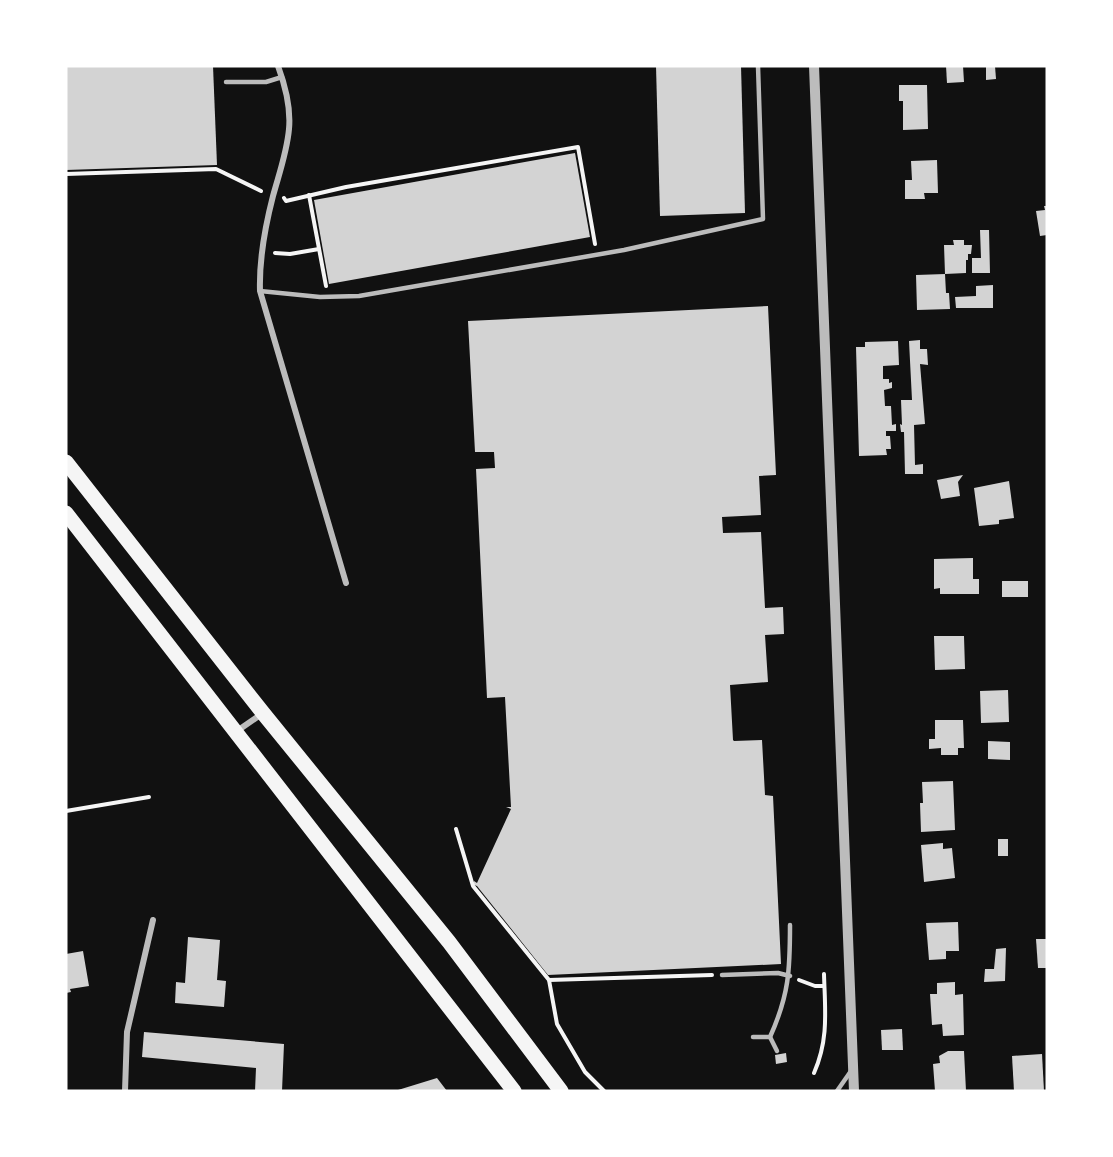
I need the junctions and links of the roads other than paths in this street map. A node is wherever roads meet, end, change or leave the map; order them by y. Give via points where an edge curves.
1 (278, 66) edge
2 (758, 66) edge
3 (814, 66) edge
4 (282, 77) junction
5 (226, 82) dead end
6 (260, 291) junction
7 (66, 462) edge
8 (66, 513) edge
9 (346, 583) dead end
10 (263, 713) junction
11 (236, 731) junction
12 (153, 920) dead end
13 (790, 925) dead end
14 (722, 975) road end
15 (790, 976) junction
16 (753, 1037) dead end
17 (770, 1037) junction
18 (777, 1051) dead end
19 (853, 1069) junction
20 (125, 1091) edge
21 (514, 1091) edge
22 (561, 1091) edge
23 (837, 1091) edge
24 (854, 1091) edge

1 - 4 street
2 - 6 lane via 763,219 597,255 359,296
3 - 19 street
4 - 5 lane via 266,82
4 - 6 street via 289,130 264,232
6 - 9 street
7 - 10 main road
8 - 11 main road
10 - 11 street
10 - 22 main road via 449,942
11 - 21 main road
12 - 20 street via 127,1032
13 - 15 lane
14 - 15 lane
15 - 17 lane
16 - 17 lane
17 - 18 lane
19 - 23 lane
19 - 24 street

